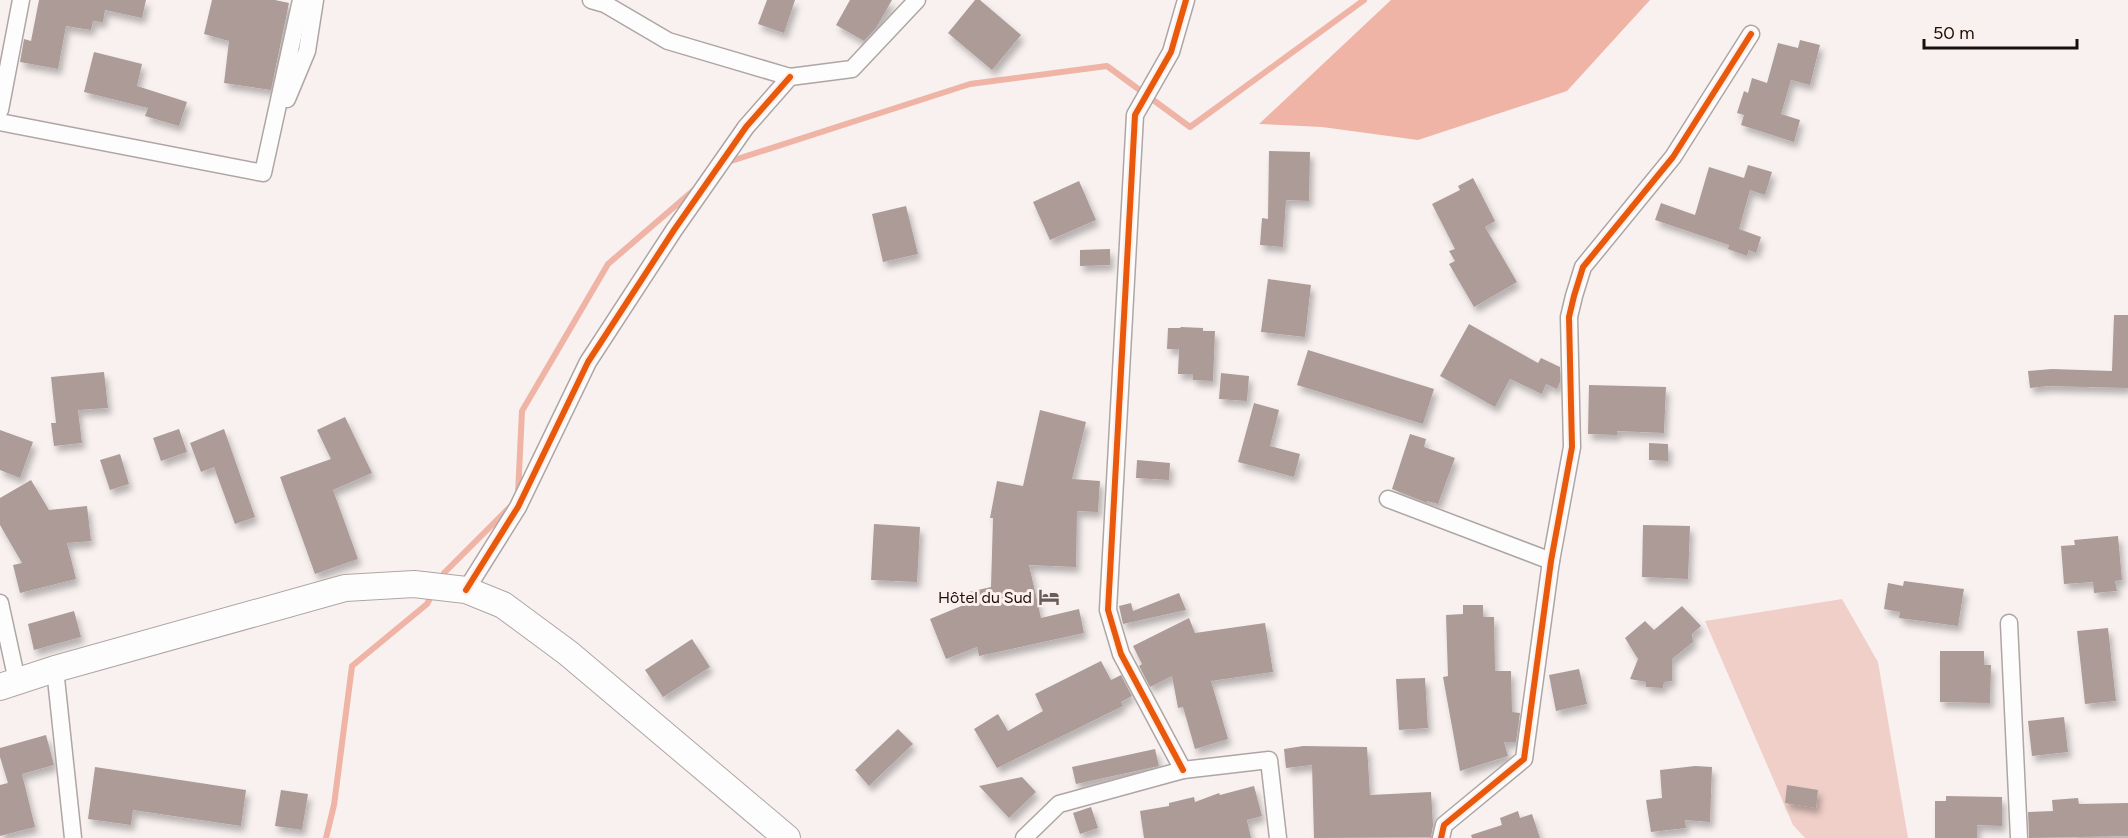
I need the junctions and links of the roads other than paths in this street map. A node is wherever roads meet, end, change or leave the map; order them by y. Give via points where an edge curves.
1 (21, 0) edge
2 (301, 0) edge
3 (315, 0) edge
4 (591, 0) edge
5 (917, 0) edge
6 (1186, 0) edge
7 (1751, 34) dead end
8 (790, 77) junction
9 (0, 110) edge
10 (276, 110) junction
11 (0, 122) edge
12 (1388, 499) dead end
13 (1551, 561) junction
14 (471, 592) junction
15 (0, 603) edge
16 (2009, 623) dead end
17 (55, 669) junction
18 (9, 684) edge
19 (1183, 770) junction
20 (73, 838) edge
21 (787, 838) edge
22 (1024, 838) edge
23 (1278, 838) edge
24 (1441, 838) edge
25 (2019, 838) edge

1 - 9 street
2 - 10 street
3 - 10 street via 307,51 283,111
4 - 8 street via 605,4 668,41
5 - 8 street via 852,69
6 - 19 street via 1171,52 1135,115 1108,610 1121,654
7 - 13 street via 1673,157 1583,267 1569,317 1572,447
8 - 14 street via 733,145 588,362 518,507
10 - 11 street via 262,173
12 - 13 street
13 - 24 street via 1524,759 1444,825
14 - 17 main road via 414,584 345,588
14 - 21 main road via 503,605 536,628
15 - 18 street
16 - 25 street
17 - 18 main road
17 - 20 street
19 - 22 street via 1059,804
19 - 23 street via 1269,760

